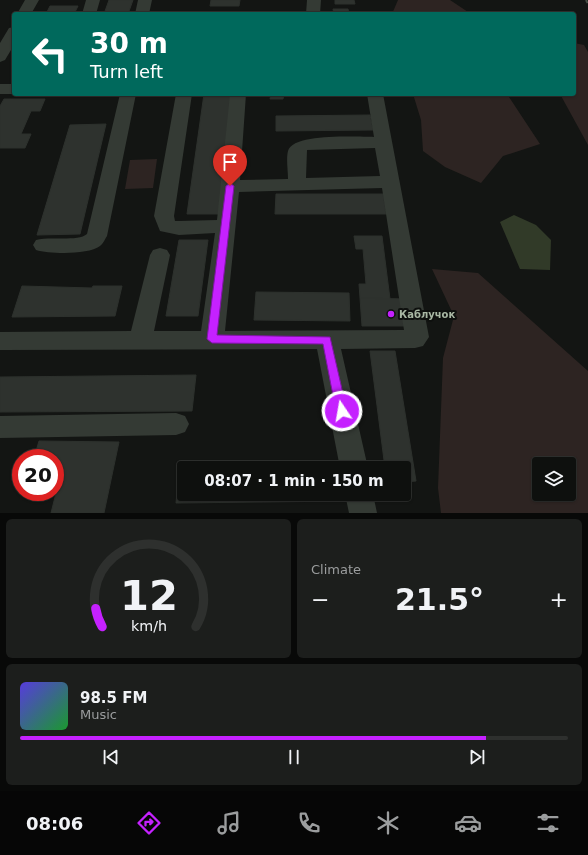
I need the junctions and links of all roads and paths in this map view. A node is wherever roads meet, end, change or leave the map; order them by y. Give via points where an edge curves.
1 (32, 0) edge
2 (93, 0) edge
3 (145, 0) edge
4 (314, 0) edge
5 (25, 12) edge
6 (90, 12) edge
7 (142, 12) edge
8 (313, 12) edge
9 (12, 35) edge
10 (0, 57) edge
11 (0, 89) edge
12 (12, 89) edge
13 (128, 96) edge
14 (184, 96) edge
15 (238, 96) edge
16 (375, 96) edge
17 (383, 142) junction
18 (390, 182) junction
19 (297, 184) junction
20 (230, 186) junction
21 (226, 226) junction
22 (43, 245) dead end
23 (160, 255) dead end
24 (141, 339) junction
25 (212, 339) junction
26 (327, 340) junction
27 (0, 342) edge
28 (176, 424) dead end
29 (0, 427) edge
30 (353, 461) edge
31 (360, 501) edge
32 (363, 513) edge

1 - 5 street
2 - 6 street
3 - 7 street
4 - 8 street
9 - 10 street
11 - 12 street
13 - 22 street via 93,242 84,245
14 - 21 street via 164,216 168,226 179,228
15 - 20 street
16 - 17 street
17 - 18 street
17 - 19 street via 301,146 298,150
18 - 19 street
18 - 26 street via 417,337
19 - 20 street
20 - 21 street
21 - 25 street
23 - 24 street
24 - 25 street
24 - 27 street
25 - 26 street
26 - 30 street
28 - 29 street
31 - 32 street

